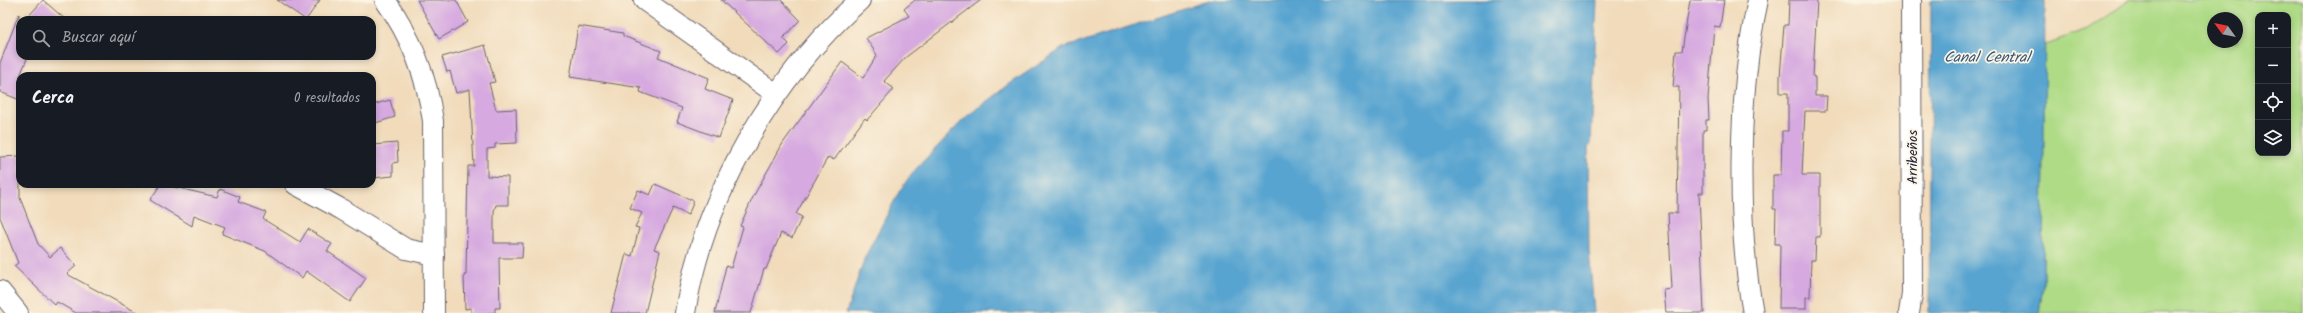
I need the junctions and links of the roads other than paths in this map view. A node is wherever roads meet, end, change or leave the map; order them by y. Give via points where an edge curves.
1 (385, 0) edge
2 (644, 0) edge
3 (860, 0) edge
4 (1758, 0) edge
5 (1911, 0) edge
6 (776, 94) junction
7 (302, 188) edge
8 (434, 255) junction
9 (0, 291) edge
10 (18, 313) edge
11 (434, 313) edge
12 (685, 313) edge
13 (1753, 313) edge
14 (1910, 313) edge

1 - 8 street via 404,30 425,80 430,100 433,121
2 - 6 street
3 - 6 street via 841,17
4 - 13 street via 1748,68 1743,138 1746,254
5 - 14 street, Arribeños
6 - 12 street via 720,198 701,247
7 - 8 street via 406,249
8 - 11 street
9 - 10 street

